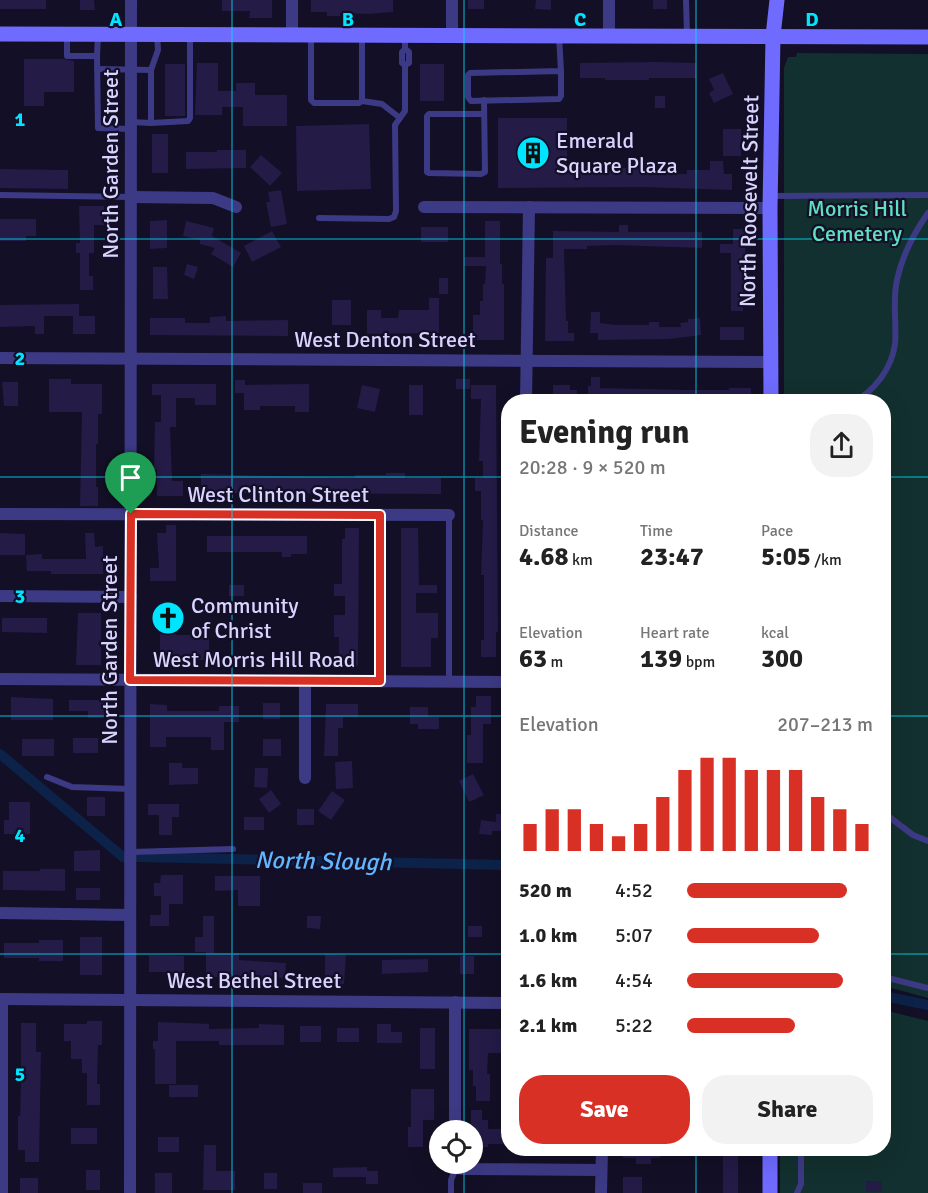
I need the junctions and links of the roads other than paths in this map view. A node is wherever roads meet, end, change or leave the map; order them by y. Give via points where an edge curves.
1 (131, 0) edge
2 (292, 0) edge
3 (452, 0) edge
4 (609, 0) edge
5 (686, 0) edge
6 (777, 0) edge
7 (0, 34) edge
8 (68, 34) junction
9 (98, 34) junction
10 (131, 34) junction
11 (157, 34) junction
12 (190, 35) junction
13 (292, 35) junction
14 (311, 35) junction
15 (362, 35) junction
16 (452, 35) junction
17 (687, 35) junction
18 (560, 36) junction
19 (609, 36) junction
20 (773, 36) junction
21 (928, 37) edge
22 (405, 42) junction
23 (97, 56) junction
24 (97, 69) junction
25 (131, 70) junction
26 (151, 70) junction
27 (561, 71) junction
28 (484, 100) junction
29 (362, 101) junction
30 (484, 114) junction
31 (400, 118) junction
32 (151, 123) junction
33 (131, 126) junction
34 (0, 195) edge
35 (928, 195) edge
36 (131, 197) junction
37 (770, 202) junction
38 (236, 207) dead end
39 (424, 207) dead end
40 (529, 207) junction
41 (928, 213) edge
42 (319, 218) dead end
43 (0, 358) edge
44 (131, 359) junction
45 (527, 361) junction
46 (771, 362) junction
47 (526, 394) edge
48 (771, 394) edge
49 (865, 394) edge
50 (0, 514) edge
51 (131, 514) junction
52 (380, 515) junction
53 (449, 515) joint
54 (0, 596) edge
55 (131, 597) junction
56 (0, 679) edge
57 (130, 680) junction
58 (305, 681) junction
59 (380, 681) junction
60 (449, 681) junction
61 (501, 682) edge
62 (47, 777) dead end
63 (305, 778) dead end
64 (130, 789) junction
65 (891, 818) edge
66 (928, 841) edge
67 (233, 849) dead end
68 (130, 852) junction
69 (0, 914) edge
70 (130, 915) junction
71 (891, 979) edge
72 (928, 988) edge
73 (1, 999) edge
74 (130, 1000) junction
75 (455, 1002) junction
76 (501, 1003) edge
77 (455, 1120) edge
78 (602, 1156) edge
79 (770, 1156) edge
80 (801, 1156) edge
81 (483, 1167) edge
82 (601, 1170) junction
83 (453, 1174) edge
84 (2, 1193) edge
85 (130, 1193) edge
86 (451, 1193) edge
87 (601, 1193) edge
88 (770, 1193) edge
89 (797, 1193) edge

1 - 10 street, North Garden Street
2 - 13 street
3 - 16 street
4 - 19 street
5 - 17 lane
6 - 20 street, North Roosevelt Street
7 - 8 street
8 - 9 street
8 - 23 lane via 67,56
9 - 10 street
9 - 23 lane
10 - 11 street
10 - 25 street, North Garden Street
11 - 12 street
11 - 26 lane via 158,50
12 - 13 street
12 - 32 lane via 190,118
13 - 14 street
14 - 15 street
14 - 29 lane via 311,100 359,104
15 - 22 street
15 - 29 lane
16 - 18 street
16 - 22 street
17 - 19 street
17 - 20 street
18 - 19 street
18 - 27 lane
20 - 21 street
20 - 37 street, North Roosevelt Street
22 - 31 lane via 405,111
23 - 24 lane
24 - 25 lane
24 - 33 lane via 98,128
25 - 26 lane
25 - 33 street, North Garden Street
26 - 32 lane
27 - 28 lane via 559,99
27 - 28 lane via 470,73 468,97 471,101
28 - 30 lane
29 - 31 lane via 382,105
30 - 30 lane via 485,171 429,173 427,116
31 - 42 lane via 395,125 394,217
32 - 33 lane
33 - 36 street, North Garden Street
34 - 36 lane
35 - 37 lane
36 - 38 street via 213,198
36 - 44 street, North Garden Street
37 - 40 street
37 - 46 street, North Roosevelt Street
39 - 40 street
40 - 45 street
41 - 49 lane via 896,282 895,346 879,381
43 - 44 street, West Denton Street
44 - 45 street, West Denton Street
44 - 51 street, North Garden Street
45 - 46 street, West Denton Street
45 - 47 street
46 - 48 street, North Roosevelt Street
50 - 51 street, West Clinton Street
51 - 52 street, West Clinton Street
51 - 55 street, North Garden Street
52 - 53 street, West Clinton Street
52 - 59 street
53 - 60 lane
54 - 55 street
55 - 57 street, North Garden Street
56 - 57 street, West Morris Hill Road
57 - 58 street, West Morris Hill Road
57 - 64 street, North Garden Street
58 - 59 street, West Morris Hill Road
58 - 63 street
59 - 60 street, West Morris Hill Road
60 - 61 street, West Morris Hill Road
62 - 64 lane via 72,787
64 - 68 street, North Garden Street
65 - 66 lane
67 - 68 lane
68 - 70 street, North Garden Street
69 - 70 street
70 - 74 street, North Garden Street
71 - 72 lane
73 - 74 street, West Bethel Street
73 - 84 street
74 - 75 street, West Bethel Street
74 - 85 street, North Garden Street
75 - 76 street, West Bethel Street
75 - 77 street
78 - 82 street
79 - 88 street
80 - 89 lane via 801,1184
81 - 82 street
82 - 87 street
83 - 86 lane

